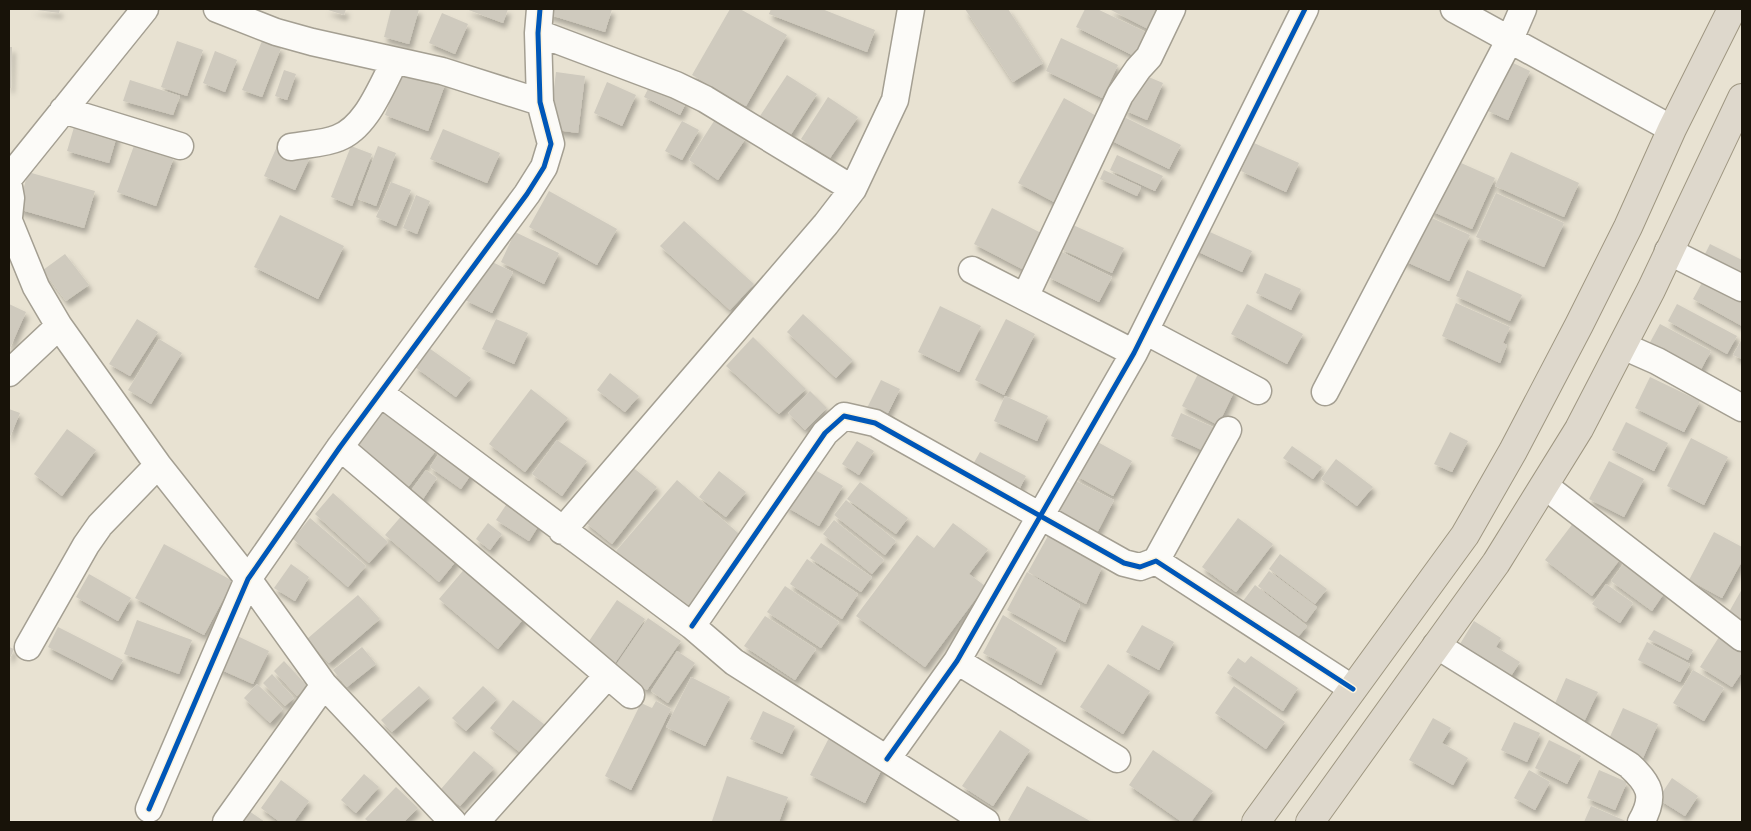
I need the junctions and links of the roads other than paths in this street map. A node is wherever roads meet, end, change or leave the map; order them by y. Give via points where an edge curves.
1 (145, 9) edge
2 (217, 9) edge
3 (911, 9) edge
4 (1172, 9) edge
5 (1304, 9) edge
6 (1454, 9) edge
7 (1523, 9) edge
8 (1732, 9) edge
9 (539, 21) edge
10 (1510, 39) junction
11 (395, 61) junction
12 (1742, 98) edge
13 (540, 102) junction
14 (63, 110) junction
15 (1672, 129) junction
16 (180, 146) dead end
17 (291, 146) dead end
18 (9, 178) edge
19 (9, 187) edge
20 (853, 189) junction
21 (9, 217) edge
22 (9, 221) edge
23 (1668, 251) junction
24 (972, 270) dead end
25 (1742, 288) edge
26 (1025, 298) junction
27 (59, 326) junction
28 (1139, 342) junction
29 (1622, 346) junction
30 (9, 373) edge
31 (1258, 392) dead end
32 (1324, 392) dead end
33 (380, 393) junction
34 (1742, 408) edge
35 (1228, 430) dead end
36 (340, 447) junction
37 (158, 465) junction
38 (1545, 486) junction
39 (1040, 514) junction
40 (562, 531) junction
41 (1156, 561) junction
42 (248, 579) junction
43 (692, 626) junction
44 (1742, 638) edge
45 (1436, 645) junction
46 (28, 648) dead end
47 (957, 661) junction
48 (607, 676) junction
49 (324, 685) junction
50 (1353, 689) junction
51 (631, 695) dead end
52 (886, 759) junction
53 (1117, 759) dead end
54 (149, 809) dead end
55 (1319, 819) edge
56 (226, 822) edge
57 (453, 822) edge
58 (476, 822) edge
59 (986, 822) edge
60 (1256, 822) edge
61 (1641, 822) edge

1 - 14 street
2 - 11 street via 276,32
3 - 20 street via 895,100
4 - 26 street via 1149,57 1120,95
5 - 28 street
6 - 10 street
7 - 10 street
8 - 15 highway
9 - 13 street
9 - 20 street via 705,99
10 - 15 street
10 - 32 street
11 - 13 street via 475,80
11 - 17 street via 364,116 351,130 337,139
12 - 23 highway
13 - 33 street via 551,144 544,167
14 - 16 street
14 - 18 street
15 - 50 highway via 1628,227 1513,451 1465,535
19 - 21 street
20 - 40 street
22 - 27 street via 36,287
23 - 25 street
23 - 29 highway
24 - 26 street
26 - 28 street
27 - 30 street
27 - 37 street
28 - 31 street
28 - 39 street
29 - 34 street
29 - 38 highway
33 - 36 street
33 - 40 street
35 - 41 street
36 - 42 street
36 - 48 street
37 - 42 street
37 - 46 street via 100,525
38 - 44 street
38 - 45 highway via 1496,563
39 - 41 street via 1124,562 1140,567
39 - 43 street via 875,424 844,416 825,433
39 - 47 street
40 - 43 street
41 - 50 street
42 - 49 street
42 - 54 street
43 - 52 street via 734,662
45 - 55 highway
45 - 61 street via 1629,765 1646,780 1651,798
47 - 52 street
47 - 53 street
48 - 51 street
48 - 58 street
49 - 56 street
49 - 57 street
50 - 60 highway
52 - 59 street

